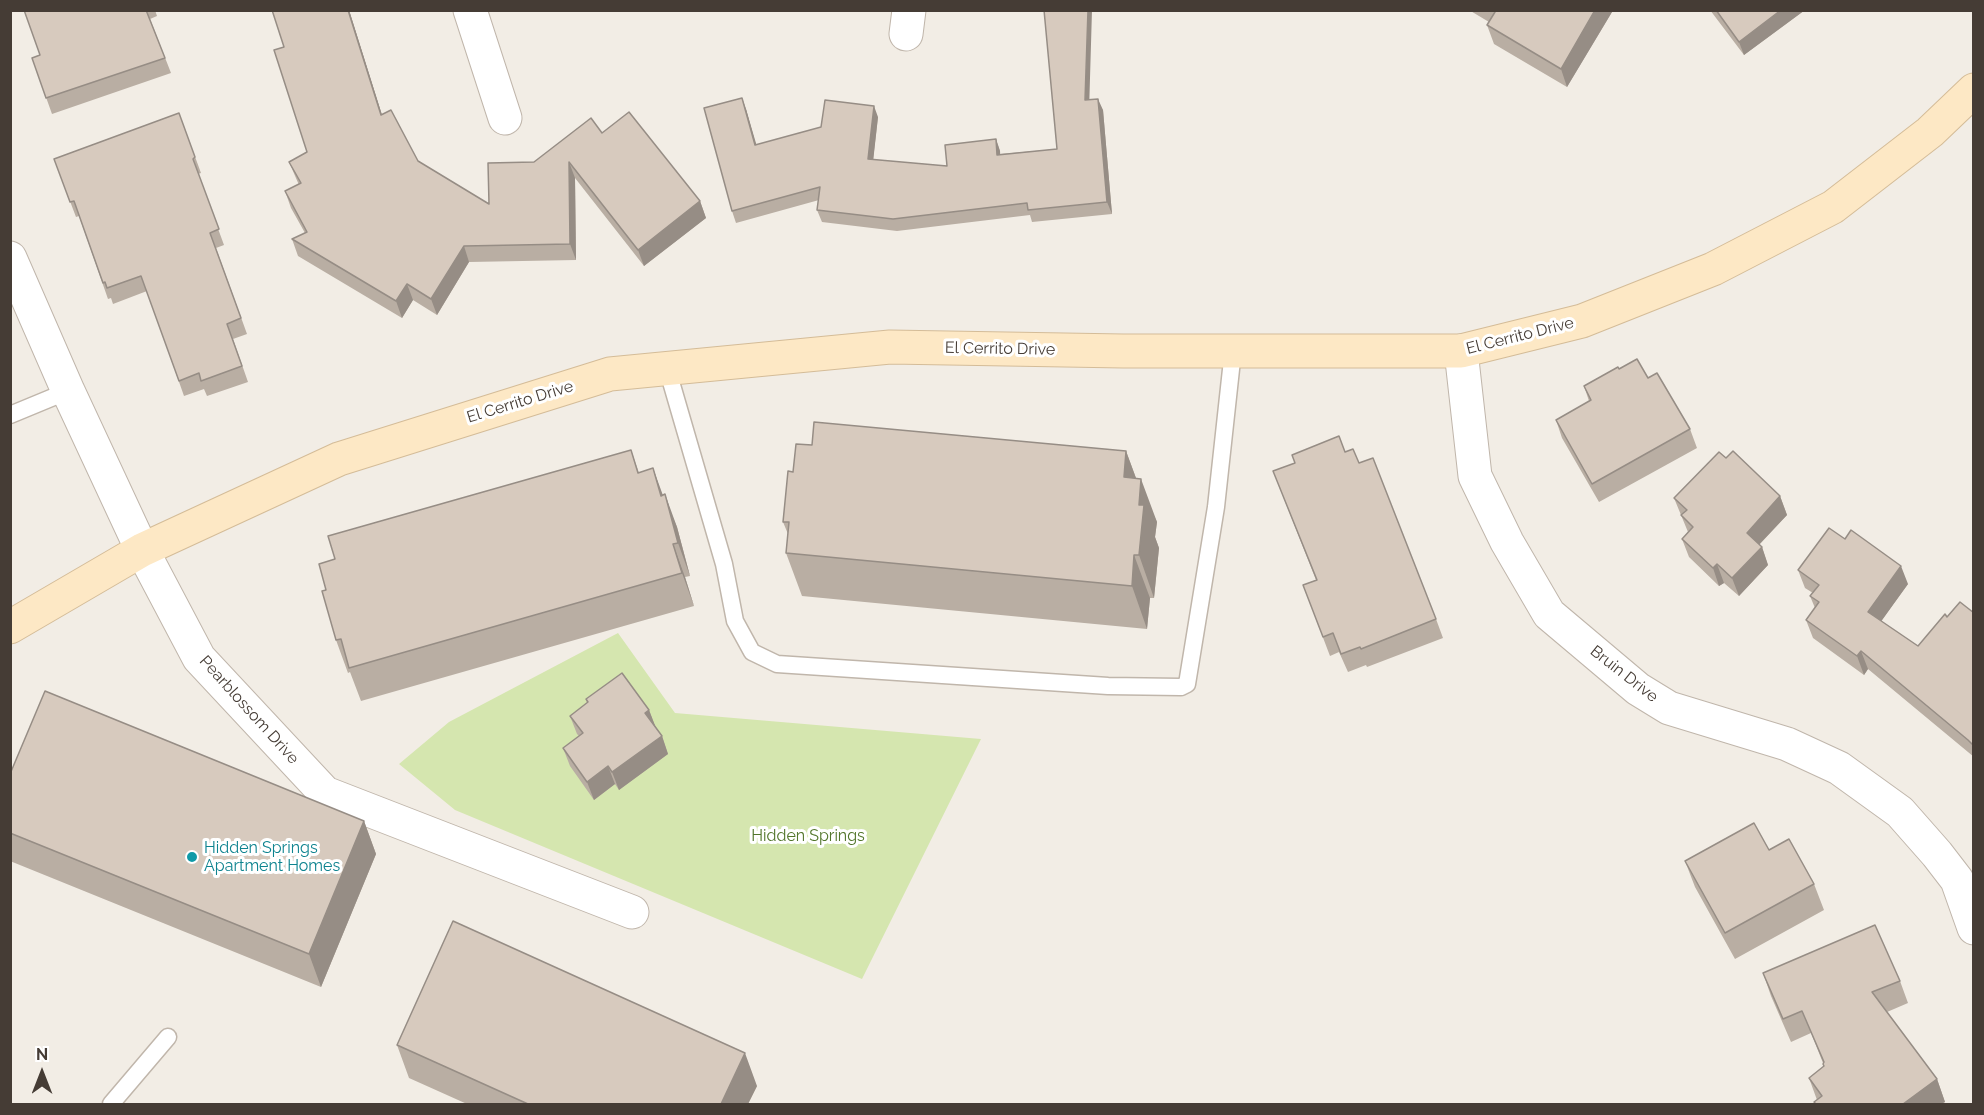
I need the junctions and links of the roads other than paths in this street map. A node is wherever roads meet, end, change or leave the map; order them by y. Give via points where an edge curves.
1 (470, 10) edge
2 (1974, 90) edge
3 (505, 118) dead end
4 (10, 258) edge
5 (1233, 351) junction
6 (1461, 351) junction
7 (667, 368) junction
8 (68, 392) junction
9 (10, 415) edge
10 (142, 550) junction
11 (10, 627) edge
12 (632, 912) dead end
13 (1974, 928) edge
14 (168, 1036) dead end
15 (111, 1104) edge

1 - 3 street
2 - 6 street, El Cerrito Drive via 1930,132 1833,207 1723,264 1582,321
4 - 8 street, Pearblossom Drive
5 - 6 street, El Cerrito Drive
5 - 7 street, El Cerrito Drive via 890,347
5 - 7 lane via 1216,507 1187,684 1181,687 1108,686 777,664 752,652 735,621 724,564
6 - 13 street, Bruin Drive via 1474,476 1549,614 1638,689 1669,708 1788,744 1839,768 1899,812 1957,880
7 - 10 street, El Cerrito Drive via 610,374 339,459
8 - 9 lane
8 - 10 street, Pearblossom Drive
10 - 11 street, El Cerrito Drive
10 - 12 street, Pearblossom Drive via 199,658 325,793
14 - 15 lane

